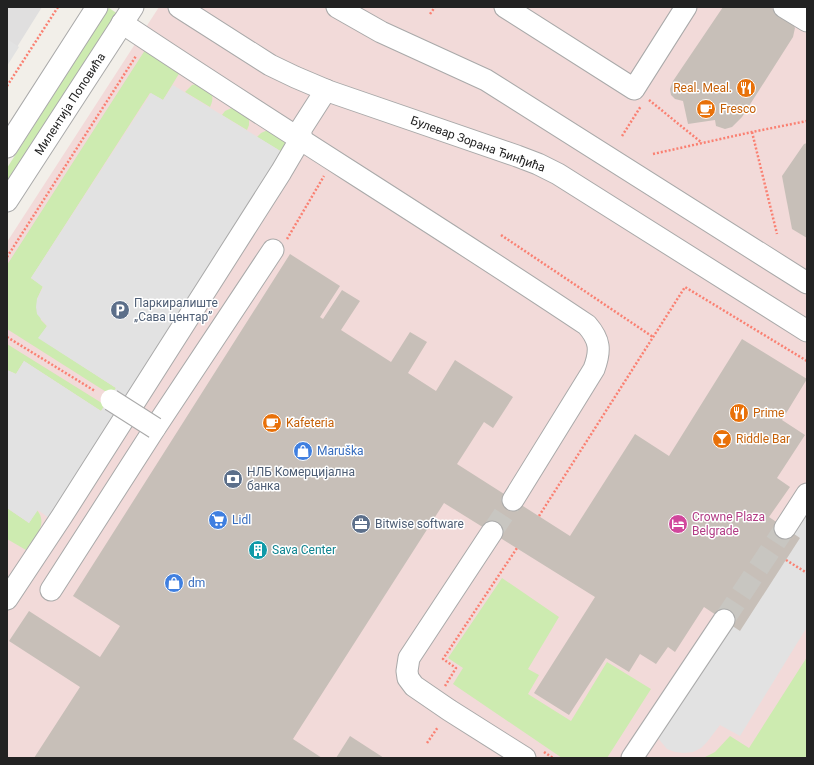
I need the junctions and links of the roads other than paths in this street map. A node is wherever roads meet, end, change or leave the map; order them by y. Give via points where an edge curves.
1 (82, 7) edge
2 (97, 7) edge
3 (179, 7) edge
4 (337, 7) edge
5 (505, 7) edge
6 (686, 7) edge
7 (784, 7) edge
8 (128, 15) edge
9 (807, 21) edge
10 (84, 27) junction
11 (330, 92) junction
12 (300, 138) junction
13 (7, 147) edge
14 (7, 201) edge
15 (279, 245) road end
16 (807, 283) edge
17 (807, 331) edge
18 (103, 396) road end
19 (155, 428) junction
20 (807, 494) edge
21 (513, 500) tunnel mouth
22 (785, 528) tunnel mouth
23 (492, 532) tunnel mouth
24 (51, 590) dead end
25 (7, 599) edge
26 (724, 620) tunnel mouth
27 (524, 758) edge
28 (632, 758) edge

1 - 10 street
2 - 10 street
3 - 11 street, Булевар Зорана Ђинђића via 270,65
4 - 16 street via 381,32 486,80
5 - 6 street via 640,93
7 - 9 street
8 - 12 street via 147,39
8 - 14 street, Милентија Поповића
10 - 13 street
11 - 12 street via 301,129
11 - 17 street, Булевар Зорана Ђинђића via 517,156 558,174
12 - 21 street via 587,325 595,334 599,347 594,368
12 - 25 street via 144,388
15 - 19 street
18 - 19 street, bridge
19 - 24 street
20 - 22 street
23 - 27 street via 409,658 407,671 408,678 414,686
26 - 28 street

